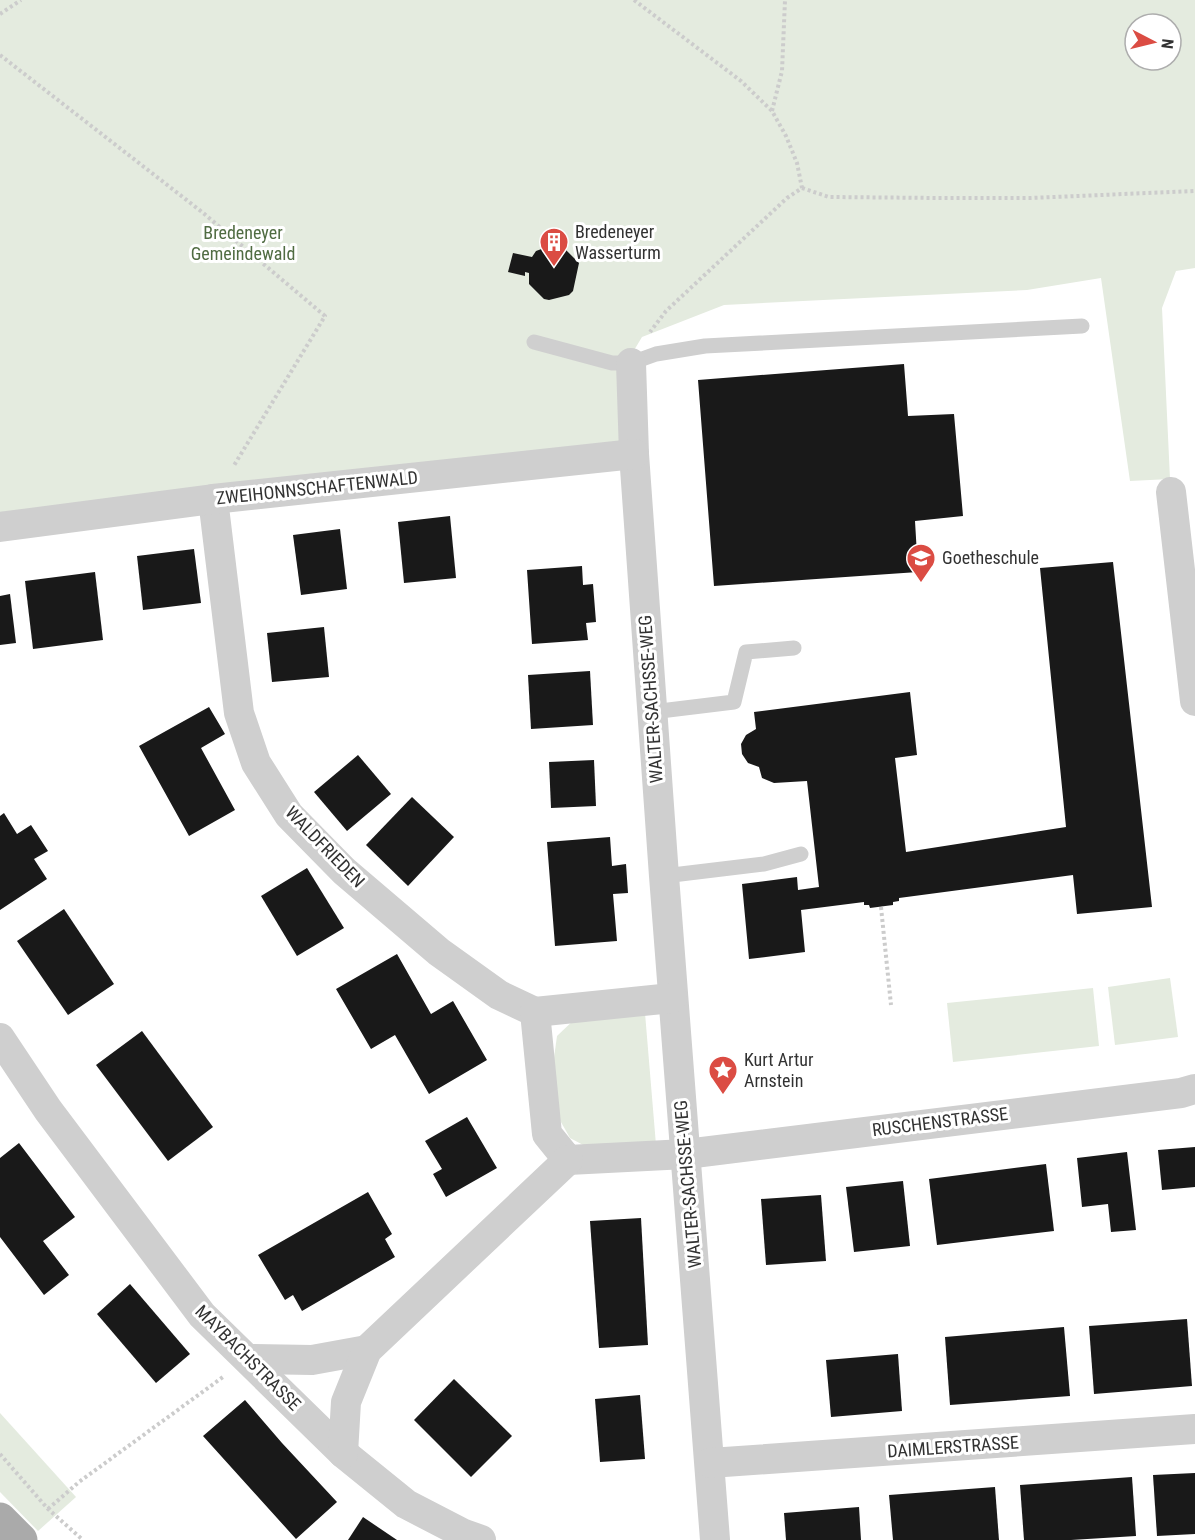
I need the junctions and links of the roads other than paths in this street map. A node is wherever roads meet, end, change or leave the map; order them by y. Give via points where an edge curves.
1 (1082, 326) dead end
2 (534, 342) dead end
3 (631, 363) junction
4 (634, 454) junction
5 (1171, 492) dead end
6 (213, 499) junction
7 (0, 527) edge
8 (794, 648) dead end
9 (1195, 700) edge
10 (652, 712) junction
11 (801, 854) dead end
12 (663, 876) junction
13 (672, 998) junction
14 (534, 1012) junction
15 (0, 1038) edge
16 (1195, 1089) edge
17 (686, 1154) junction
18 (568, 1160) junction
19 (366, 1350) junction
20 (248, 1359) junction
21 (1195, 1429) edge
22 (343, 1453) junction
23 (710, 1463) junction
24 (0, 1520) edge
25 (21, 1540) edge
26 (481, 1540) edge
27 (715, 1540) edge

1 - 3 lane via 705,346 656,354
2 - 3 lane via 612,363
3 - 4 street, WALTER-SACHSSE-WEG
4 - 6 street, ZWEIHONNSCHAFTENWALD
4 - 10 street, WALTER-SACHSSE-WEG
5 - 9 street
6 - 7 street, ZWEIHONNSCHAFTENWALD
6 - 14 street, WALDFRIEDEN via 239,713 256,763 289,815 344,871 439,952 499,995
8 - 10 lane via 746,652 734,702
10 - 12 street, WALTER-SACHSSE-WEG
11 - 12 lane via 764,864
12 - 13 street, WALTER-SACHSSE-WEG
13 - 14 street
13 - 17 street, WALTER-SACHSSE-WEG
14 - 18 street via 547,1134
15 - 20 street, MAYBACHSTRASSE via 48,1110 202,1315
16 - 17 street, RUSCHENSTRASSE
17 - 18 street
17 - 23 street, WALTER-SACHSSE-WEG
18 - 19 street
19 - 20 street via 312,1359
19 - 22 street via 346,1402
20 - 22 street, MAYBACHSTRASSE
21 - 23 street, DAIMLERSTRASSE
22 - 26 street, MAYBACHSTRASSE via 406,1504
23 - 27 street, WALTER-SACHSSE-WEG
24 - 25 main road

